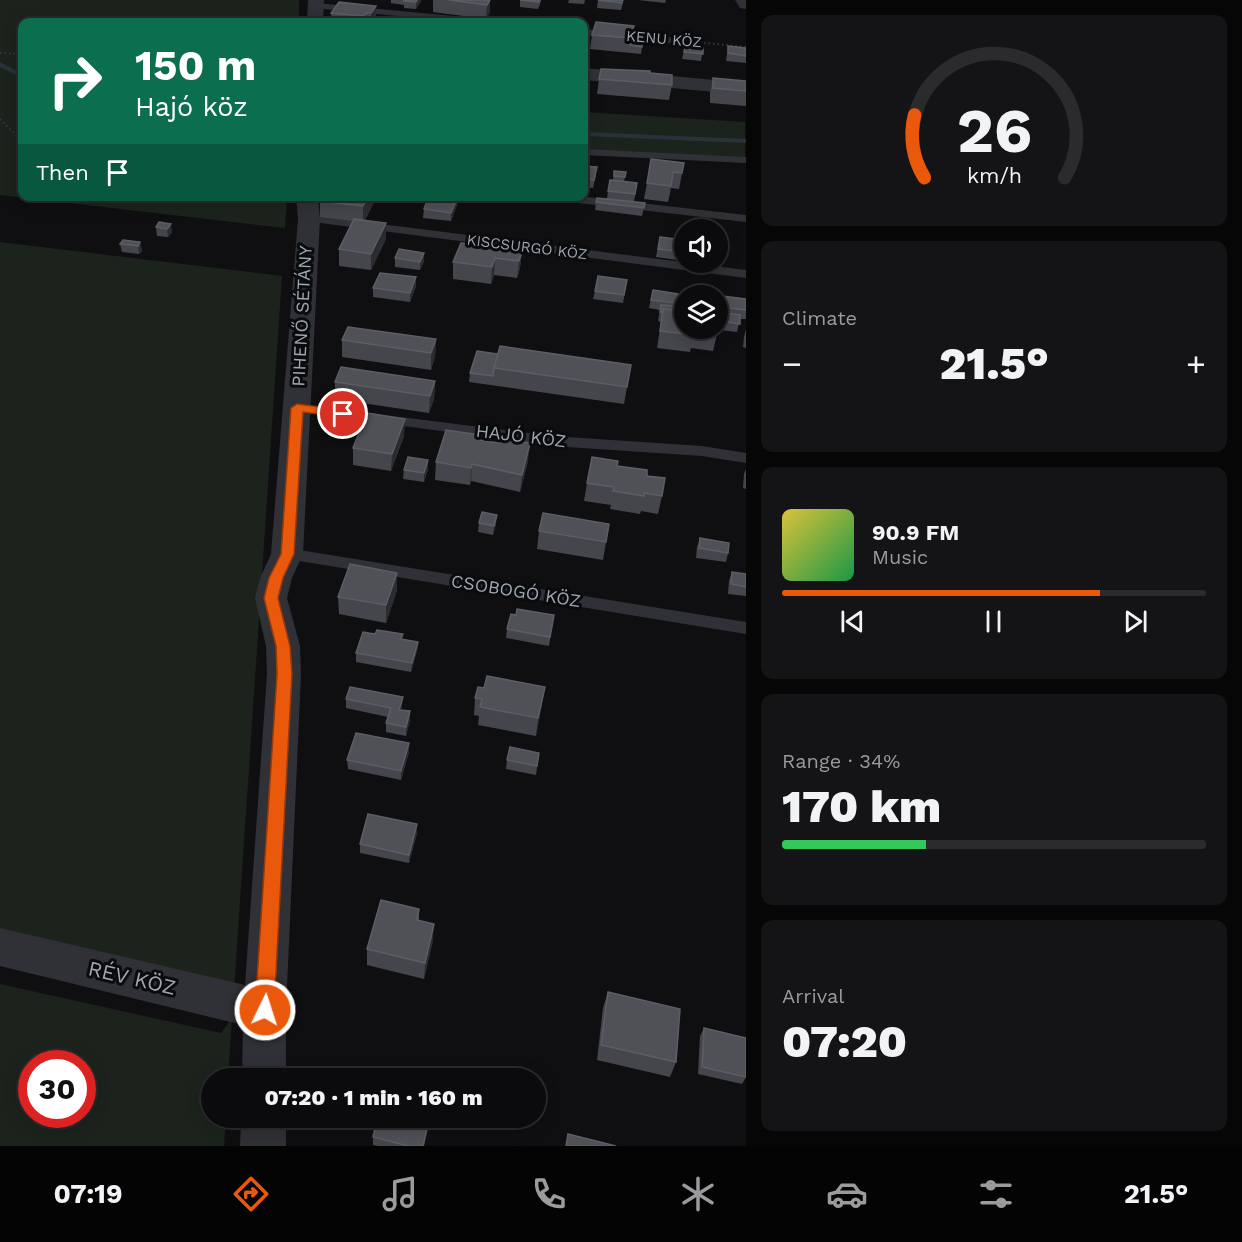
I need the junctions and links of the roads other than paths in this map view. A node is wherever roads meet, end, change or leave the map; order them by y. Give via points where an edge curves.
1 (743, 0) edge
2 (746, 4) edge
3 (316, 10) edge
4 (429, 18) edge
5 (588, 32) edge
6 (676, 41) road end
7 (588, 74) edge
8 (715, 86) edge
9 (588, 152) edge
10 (746, 160) edge
11 (587, 201) edge
12 (308, 208) edge
13 (746, 219) edge
14 (746, 274) edge
15 (297, 408) junction
16 (746, 458) edge
17 (287, 554) junction
18 (746, 628) edge
19 (0, 947) edge
20 (265, 1010) junction
21 (264, 1068) edge
22 (264, 1128) edge
23 (263, 1146) edge

1 - 2 street
3 - 4 lane
5 - 6 lane, KENU KÖZ
7 - 8 street
9 - 10 lane
11 - 13 lane
12 - 14 lane, KISCSURGÓ KÖZ
12 - 15 street, PIHENŐ SÉTÁNY
15 - 16 lane, HAJÓ KÖZ via 552,441
15 - 17 street, PIHENŐ SÉTÁNY
17 - 18 lane, CSOBOGÓ KÖZ
17 - 20 street, PIHENŐ SÉTÁNY via 271,598 283,646 284,674
19 - 20 street, RÉV KÖZ
20 - 21 street, PIHENŐ SÉTÁNY
22 - 23 street

